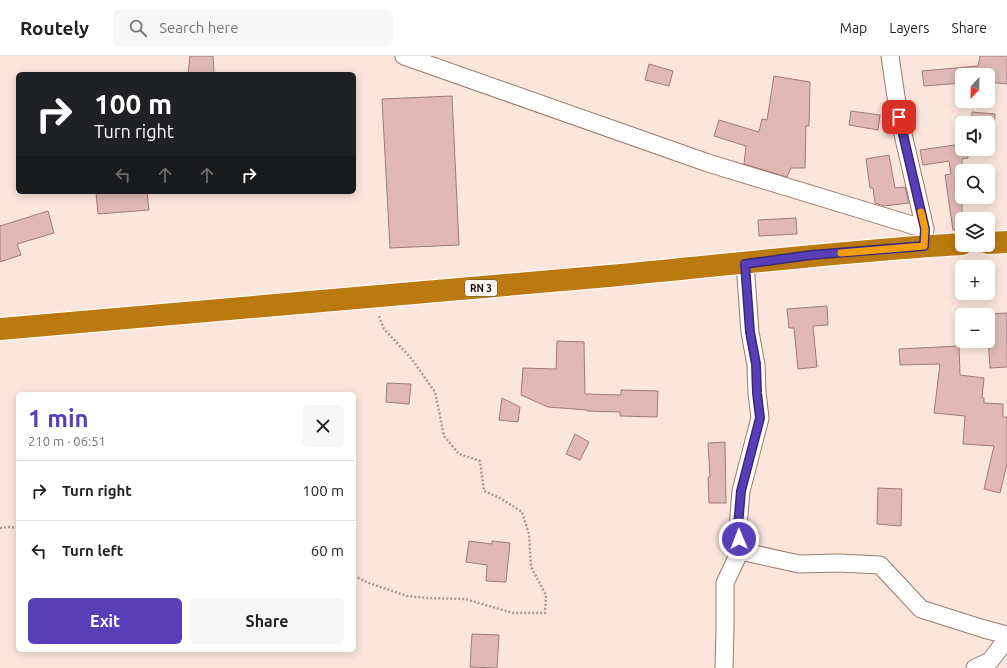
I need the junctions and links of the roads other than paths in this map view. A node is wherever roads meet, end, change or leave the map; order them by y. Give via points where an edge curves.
1 (404, 56) edge
2 (890, 56) edge
3 (427, 60) edge
4 (924, 237) junction
5 (1007, 242) edge
6 (955, 243) edge
7 (995, 243) edge
8 (745, 264) junction
9 (0, 329) edge
10 (740, 551) junction
11 (1007, 635) edge
12 (1007, 639) edge
13 (724, 668) edge
14 (975, 668) edge

1 - 3 street
2 - 4 street via 899,117
3 - 4 street via 708,163
4 - 6 highway, RN 3
4 - 8 highway, RN 3
5 - 7 highway
8 - 9 highway, RN 3
8 - 10 street via 760,418 741,491 738,526
10 - 11 street via 799,564 880,565 921,609
10 - 13 street via 725,583
12 - 14 street via 990,661

